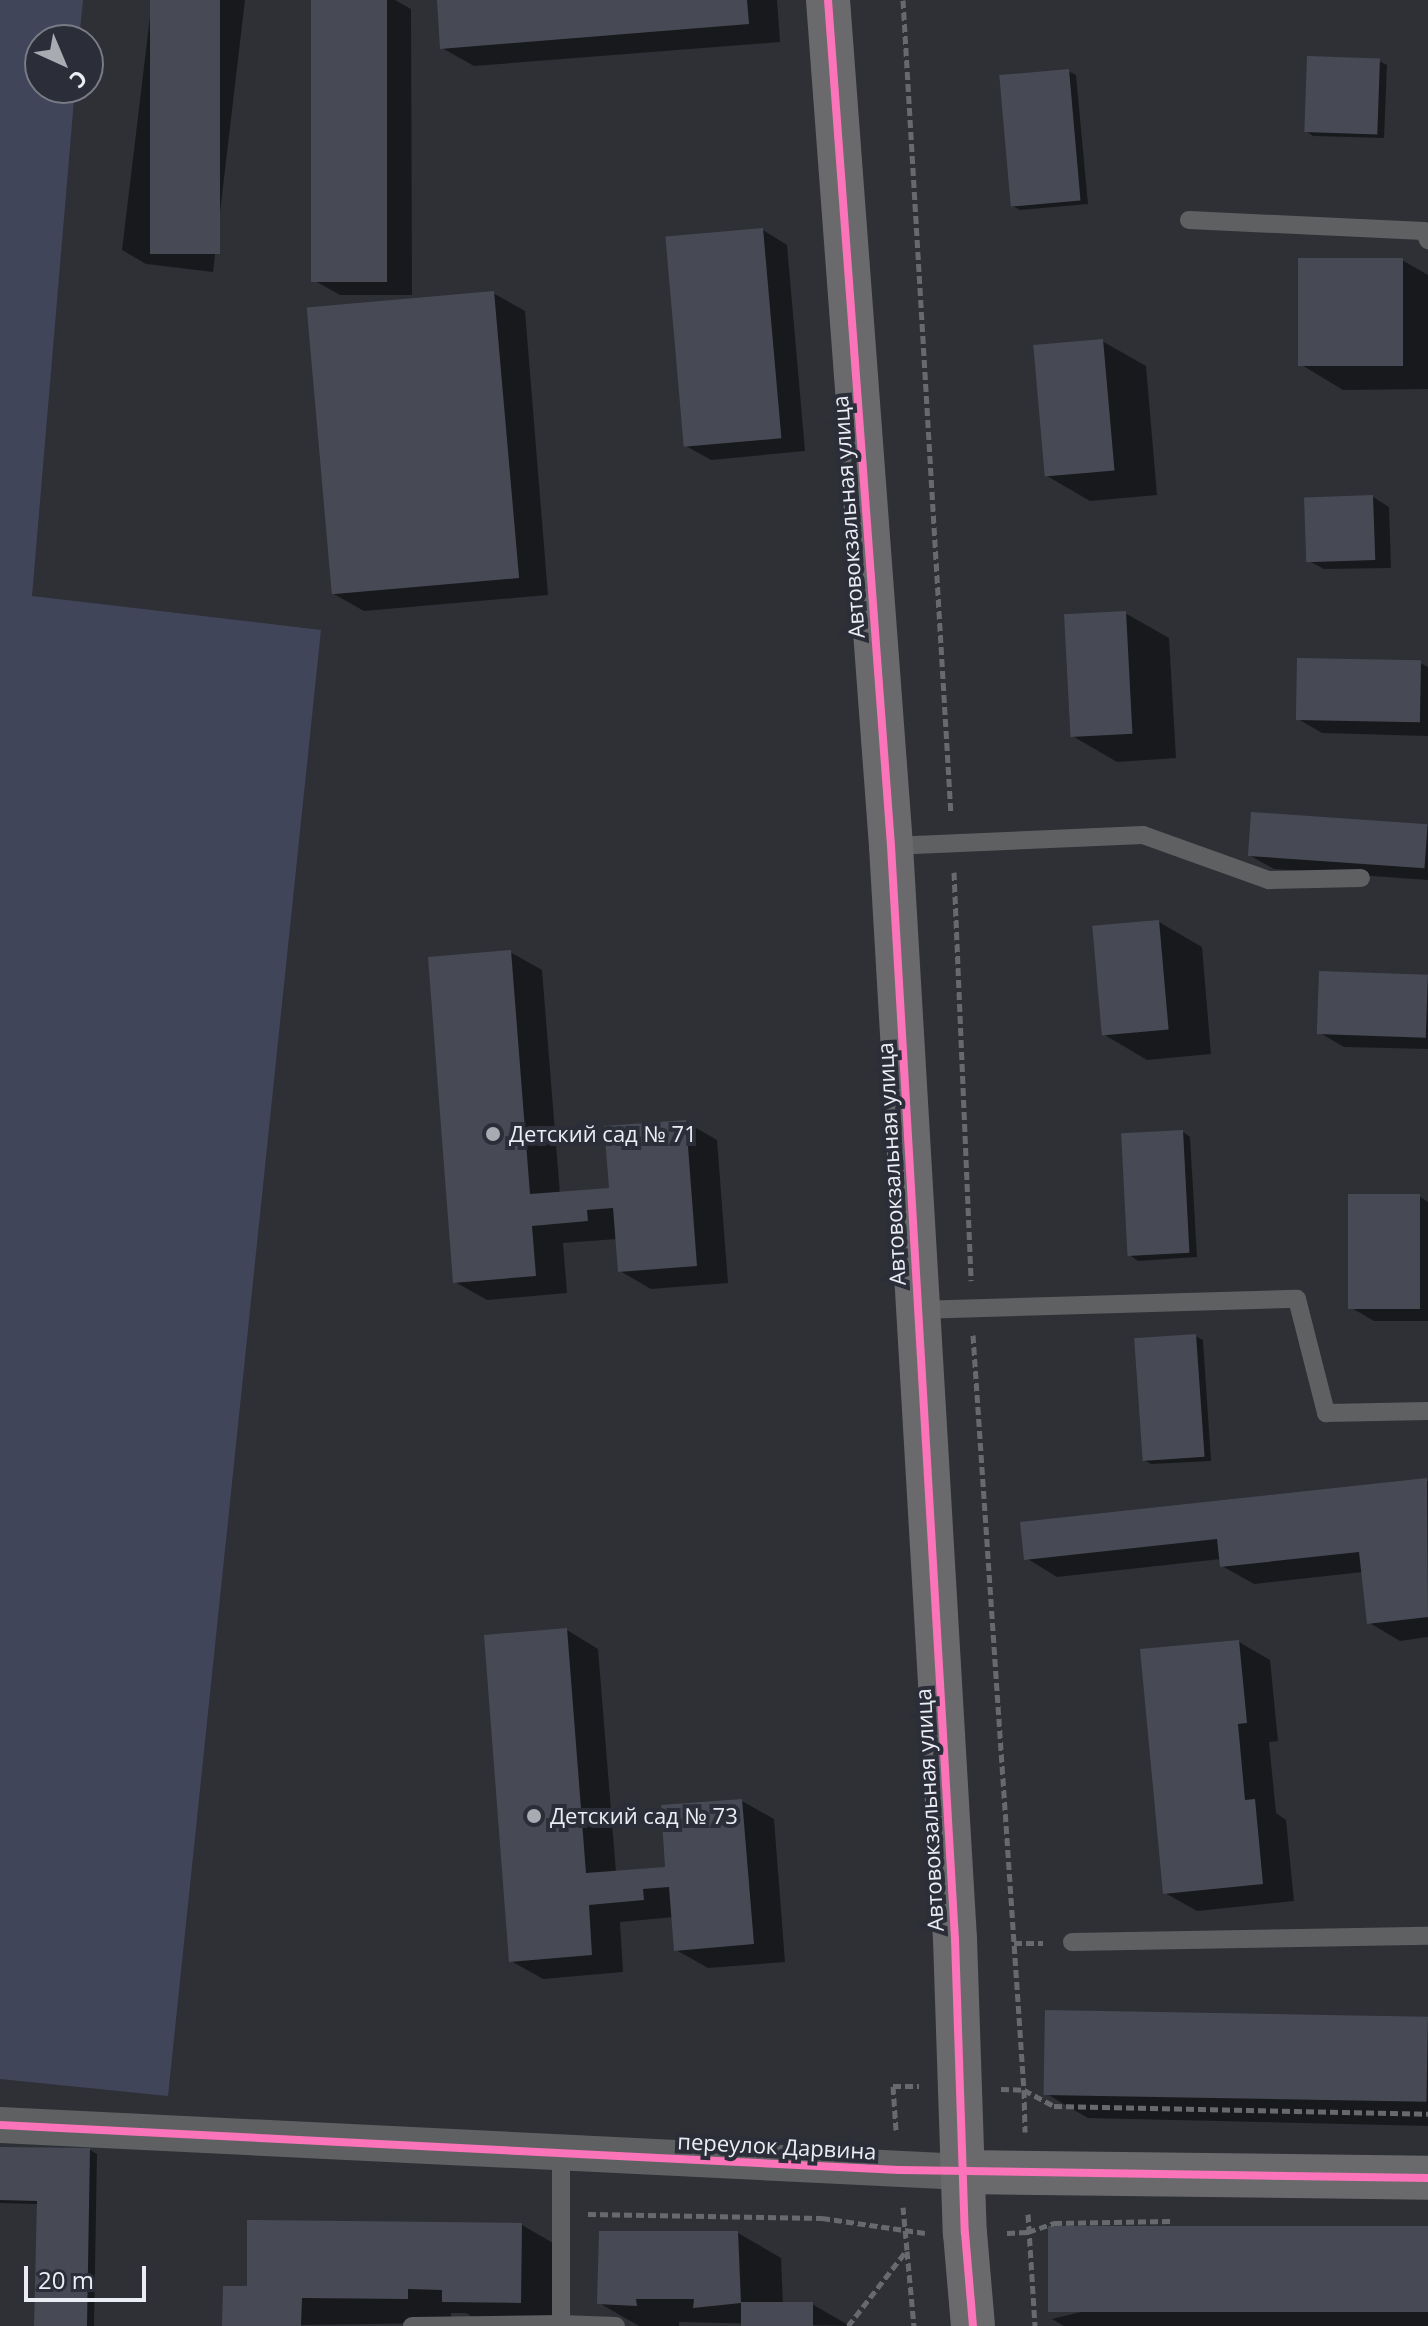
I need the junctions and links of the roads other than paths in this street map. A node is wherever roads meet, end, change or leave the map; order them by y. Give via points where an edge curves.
1 (828, 0) edge
2 (1189, 220) dead end
3 (1428, 240) edge
4 (891, 846) junction
5 (1361, 878) dead end
6 (917, 1310) junction
7 (1428, 1411) edge
8 (1428, 1936) edge
9 (1072, 1942) dead end
10 (0, 2125) edge
11 (561, 2154) junction
12 (964, 2172) junction
13 (1428, 2178) edge
14 (561, 2324) edge
15 (412, 2326) edge
16 (616, 2326) edge
17 (973, 2326) edge

1 - 4 street, Автовокзальная улица
2 - 3 lane via 1424,231
4 - 5 lane via 1143,835 1269,880
4 - 6 street, Автовокзальная улица
6 - 7 lane via 1297,1299 1326,1413
6 - 12 street, Автовокзальная улица
8 - 9 lane
10 - 11 street, переулок Дарвина
11 - 12 street, переулок Дарвина
11 - 14 lane
12 - 13 street, переулок Дарвина
12 - 17 street, Автовокзальная улица
14 - 15 lane
14 - 16 lane

